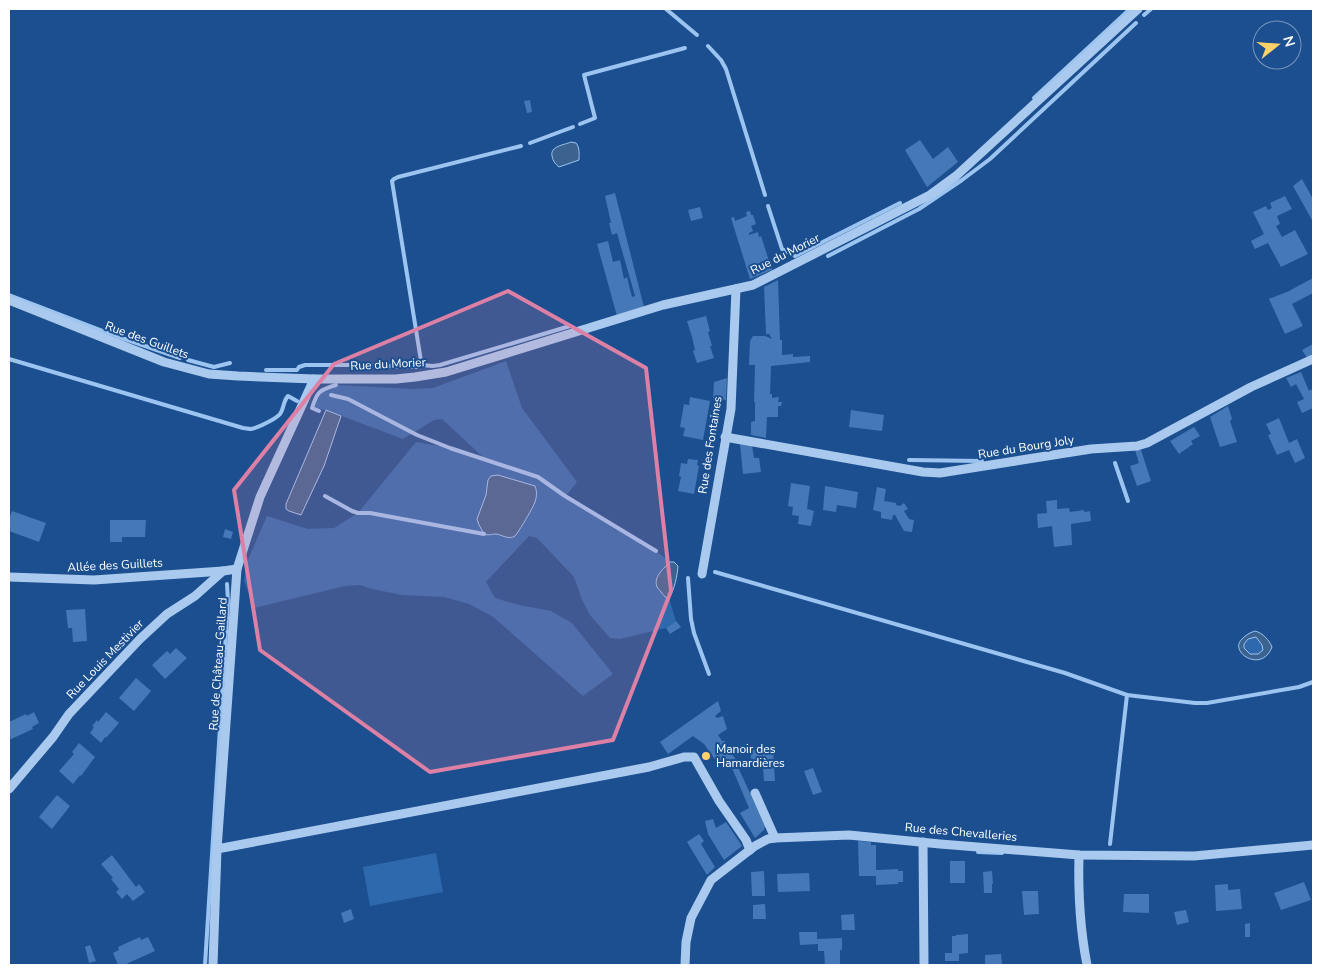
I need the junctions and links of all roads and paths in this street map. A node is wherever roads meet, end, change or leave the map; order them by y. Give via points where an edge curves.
1 (1138, 9) edge
2 (736, 289) junction
3 (9, 300) edge
4 (1313, 359) edge
5 (314, 379) junction
6 (725, 437) junction
7 (237, 569) junction
8 (223, 571) junction
9 (702, 574) dead end
10 (9, 576) edge
11 (9, 789) edge
12 (755, 793) dead end
13 (775, 838) junction
14 (923, 842) junction
15 (1313, 845) edge
16 (217, 849) junction
17 (750, 850) junction
18 (1079, 855) junction
19 (213, 965) edge
20 (684, 965) edge
21 (924, 965) edge
22 (1087, 965) edge

1 - 2 street, Rue du Morier via 956,176 930,195 753,285
2 - 5 street, Rue du Morier via 663,305 446,372 416,377
2 - 6 street, Rue des Fontaines via 730,410
3 - 5 street, Rue des Guillets via 164,362 209,374
4 - 6 street, Rue du Bourg Joly via 1251,387 1147,443 940,473
5 - 7 street, Rue de Château-Gaillard via 260,497
6 - 9 street, Rue des Fontaines
7 - 8 street
7 - 16 street, Rue de Château-Gaillard
8 - 10 street, Allée des Guillets via 94,580
8 - 11 street, Rue Louis Mestivier via 140,639 69,714
12 - 13 street
13 - 14 street, Rue des Chevalleries via 849,834
13 - 17 street, Rue des Chevalleries
14 - 18 street, Rue des Chevalleries
14 - 21 street
15 - 18 street, Rue des Chevalleries via 1194,856
16 - 17 street via 694,757
16 - 19 street, Rue de Château-Gaillard
17 - 20 street, Rue des Chevalleries via 710,880 691,918
18 - 22 street via 1078,893

